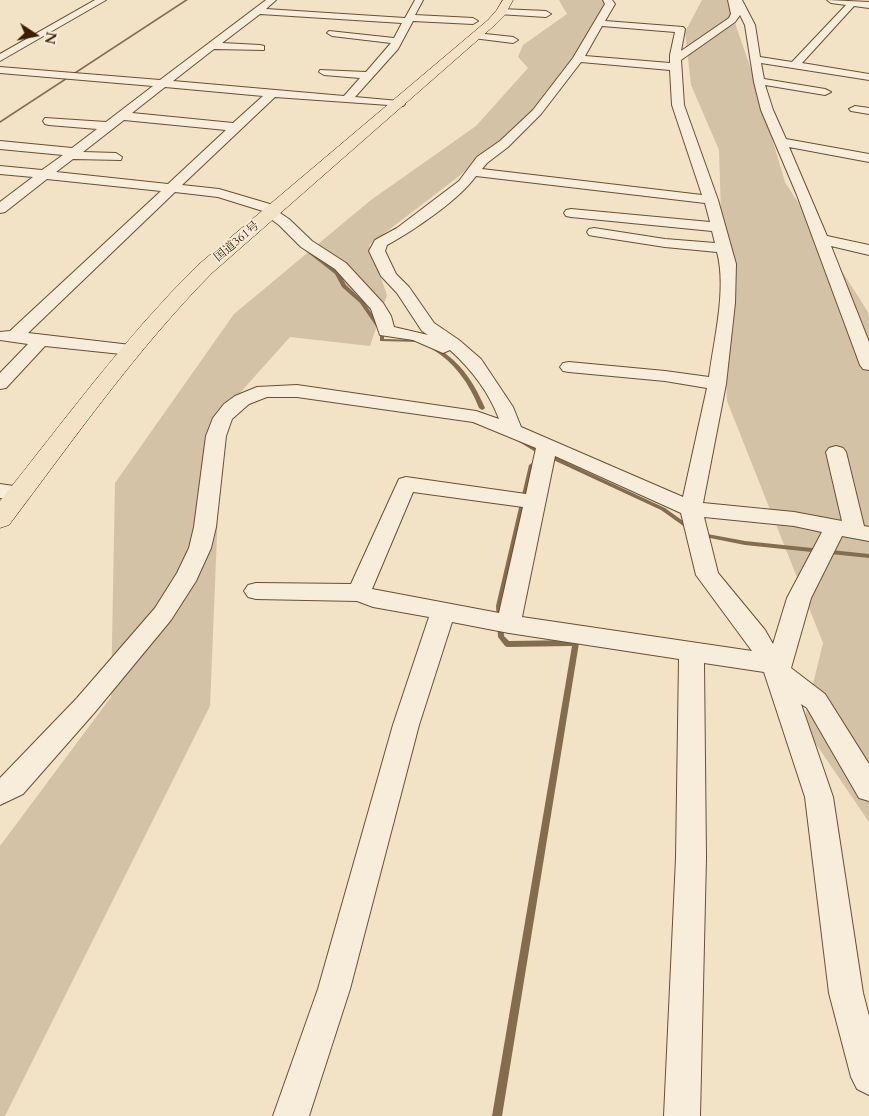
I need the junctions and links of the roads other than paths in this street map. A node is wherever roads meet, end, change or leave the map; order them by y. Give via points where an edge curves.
1 (102, 0) edge
2 (272, 0) edge
3 (419, 0) edge
4 (607, 0) edge
5 (732, 0) edge
6 (738, 0) edge
7 (832, 0) edge
8 (852, 3) junction
9 (869, 5) edge
10 (258, 11) junction
11 (546, 14) dead end
12 (487, 17) edge
13 (408, 22) junction
14 (598, 23) junction
15 (433, 28) dead end
16 (332, 34) dead end
17 (397, 40) junction
18 (513, 40) dead end
19 (212, 46) junction
20 (260, 48) dead end
21 (200, 56) junction
22 (217, 57) dead end
23 (0, 58) edge
24 (578, 59) junction
25 (756, 59) junction
26 (675, 63) junction
27 (795, 65) junction
28 (0, 70) edge
29 (324, 72) dead end
30 (369, 75) junction
31 (869, 77) edge
32 (759, 81) junction
33 (163, 84) junction
34 (825, 92) dead end
35 (272, 94) junction
36 (346, 100) junction
37 (399, 104) junction
38 (855, 109) dead end
39 (869, 111) edge
40 (121, 116) junction
41 (49, 121) dead end
42 (109, 126) junction
43 (236, 127) junction
44 (33, 138) dead end
45 (782, 142) junction
46 (0, 145) edge
47 (22, 147) junction
48 (73, 154) junction
49 (116, 157) dead end
50 (869, 158) edge
51 (0, 170) edge
52 (473, 172) junction
53 (44, 176) junction
54 (171, 189) junction
55 (711, 200) junction
56 (0, 209) edge
57 (273, 212) junction
58 (571, 213) dead end
59 (719, 228) junction
60 (594, 232) dead end
61 (821, 239) junction
62 (724, 248) junction
63 (869, 250) edge
64 (7, 336) edge
65 (40, 340) junction
66 (131, 350) junction
67 (869, 365) edge
68 (569, 367) dead end
69 (0, 384) edge
70 (717, 384) junction
71 (513, 430) junction
72 (547, 445) junction
73 (836, 452) dead end
74 (10, 492) edge
75 (535, 502) junction
76 (691, 509) junction
77 (0, 519) edge
78 (853, 531) edge
79 (256, 591) dead end
80 (359, 593) junction
81 (443, 612) junction
82 (509, 624) junction
83 (691, 652) junction
84 (773, 668) junction
85 (869, 789) edge
86 (0, 792) edge
87 (869, 1077) edge
88 (291, 1116) edge
89 (682, 1116) edge

1 - 23 street
2 - 10 street
3 - 13 street
4 - 14 street via 610,4
5 - 26 street via 736,14 732,20
6 - 25 street via 750,25
7 - 8 street
8 - 9 street
8 - 27 street
10 - 13 street
10 - 19 street
11 - 12 street
12 - 13 street
12 - 18 street
12 - 37 highway, 国道361号
13 - 15 street
13 - 17 street
14 - 24 street
14 - 26 street via 680,29
16 - 17 street
17 - 30 street
19 - 20 street
19 - 21 street
21 - 22 street
21 - 33 street
24 - 26 street
24 - 52 street via 537,112 482,160
25 - 27 street
25 - 32 street
26 - 55 street via 678,105
27 - 31 street
28 - 33 street
29 - 30 street
30 - 36 street
32 - 34 street
32 - 45 street via 767,110
33 - 35 street
33 - 40 street
35 - 36 street
35 - 43 street
36 - 37 street
37 - 57 highway, 国道361号
38 - 39 street
40 - 42 street
40 - 43 street
41 - 42 street
42 - 48 street
43 - 54 street
44 - 47 street
45 - 50 street
45 - 61 street
46 - 47 street
47 - 48 street
48 - 49 street
48 - 53 street
51 - 53 street
52 - 55 street
52 - 71 street via 464,184 402,231 380,243 377,251 389,276 403,290 428,327 475,363 504,407
53 - 54 street
53 - 56 street
54 - 57 street via 219,193
54 - 64 street
55 - 59 street
57 - 66 highway, 国道361号 via 205,269
57 - 71 street via 317,252 346,269 358,287 381,310 386,331 417,336 440,346 466,368
58 - 59 street
59 - 62 street
60 - 62 street
61 - 63 street
61 - 67 street
62 - 70 street via 728,264 728,303
64 - 65 street
65 - 66 street
65 - 69 street
66 - 74 highway, 国道361号
68 - 70 street
70 - 76 street
71 - 72 street
71 - 86 street via 476,417 297,391 264,392 242,400 223,418 216,436 205,527 188,575 163,614 86,705 13,785
72 - 75 street
72 - 76 street
73 - 78 street
74 - 77 highway, 国道361号
75 - 80 street via 406,484
75 - 82 street
76 - 78 street via 794,518
76 - 84 street via 707,575 756,637
78 - 84 street via 799,598
79 - 80 street
80 - 81 street
81 - 82 street
81 - 88 street via 406,725 334,988
82 - 83 street
83 - 84 street
83 - 89 street via 691,858
84 - 85 street via 816,701
84 - 87 street via 819,797 846,993

